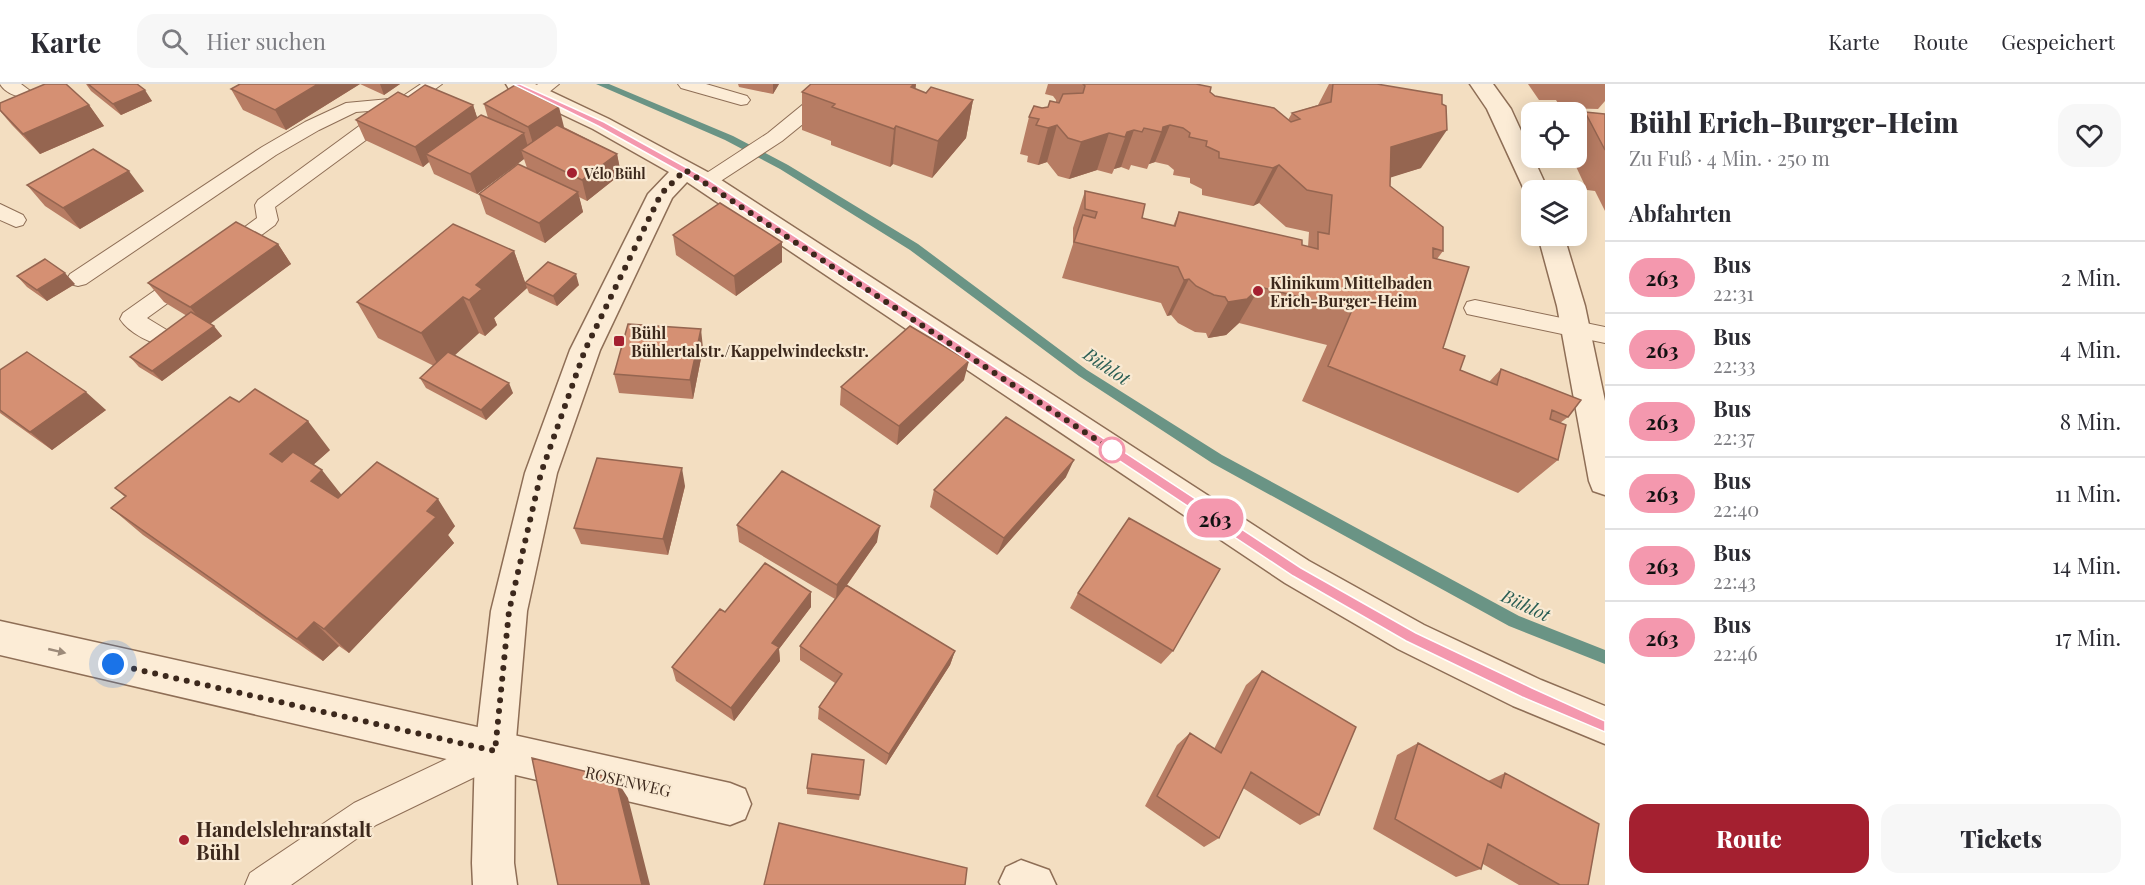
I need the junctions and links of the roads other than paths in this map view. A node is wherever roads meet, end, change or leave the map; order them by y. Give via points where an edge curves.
1 (46, 84) edge
2 (433, 84) edge
3 (687, 84) edge
4 (838, 84) edge
5 (1481, 84) edge
6 (535, 87) edge
7 (16, 89) edge
8 (741, 100) dead end
9 (405, 102) junction
10 (0, 104) edge
11 (695, 176) junction
12 (1531, 180) edge
13 (1554, 246) edge
14 (78, 279) dead end
15 (1475, 308) dead end
16 (1575, 329) junction
17 (1605, 335) edge
18 (162, 338) edge
19 (1605, 481) edge
20 (0, 638) edge
21 (1605, 725) edge
22 (495, 751) junction
23 (730, 804) dead end
24 (262, 885) edge
25 (495, 885) edge

1 - 7 street
2 - 9 lane
3 - 8 lane
4 - 11 lane via 814,107 737,164
5 - 12 street via 1499,109
6 - 11 street
7 - 10 street
9 - 14 lane via 352,108 312,126
9 - 18 lane via 265,205 268,220 131,319
11 - 21 street via 1297,572 1411,637 1527,693
11 - 22 street via 661,194 585,350 541,473 509,611
13 - 16 street
15 - 16 lane
16 - 17 lane
16 - 19 street
20 -> 22 street, ROSENWEG
22 - 23 street, ROSENWEG
22 - 24 lane via 365,814
22 - 25 street

